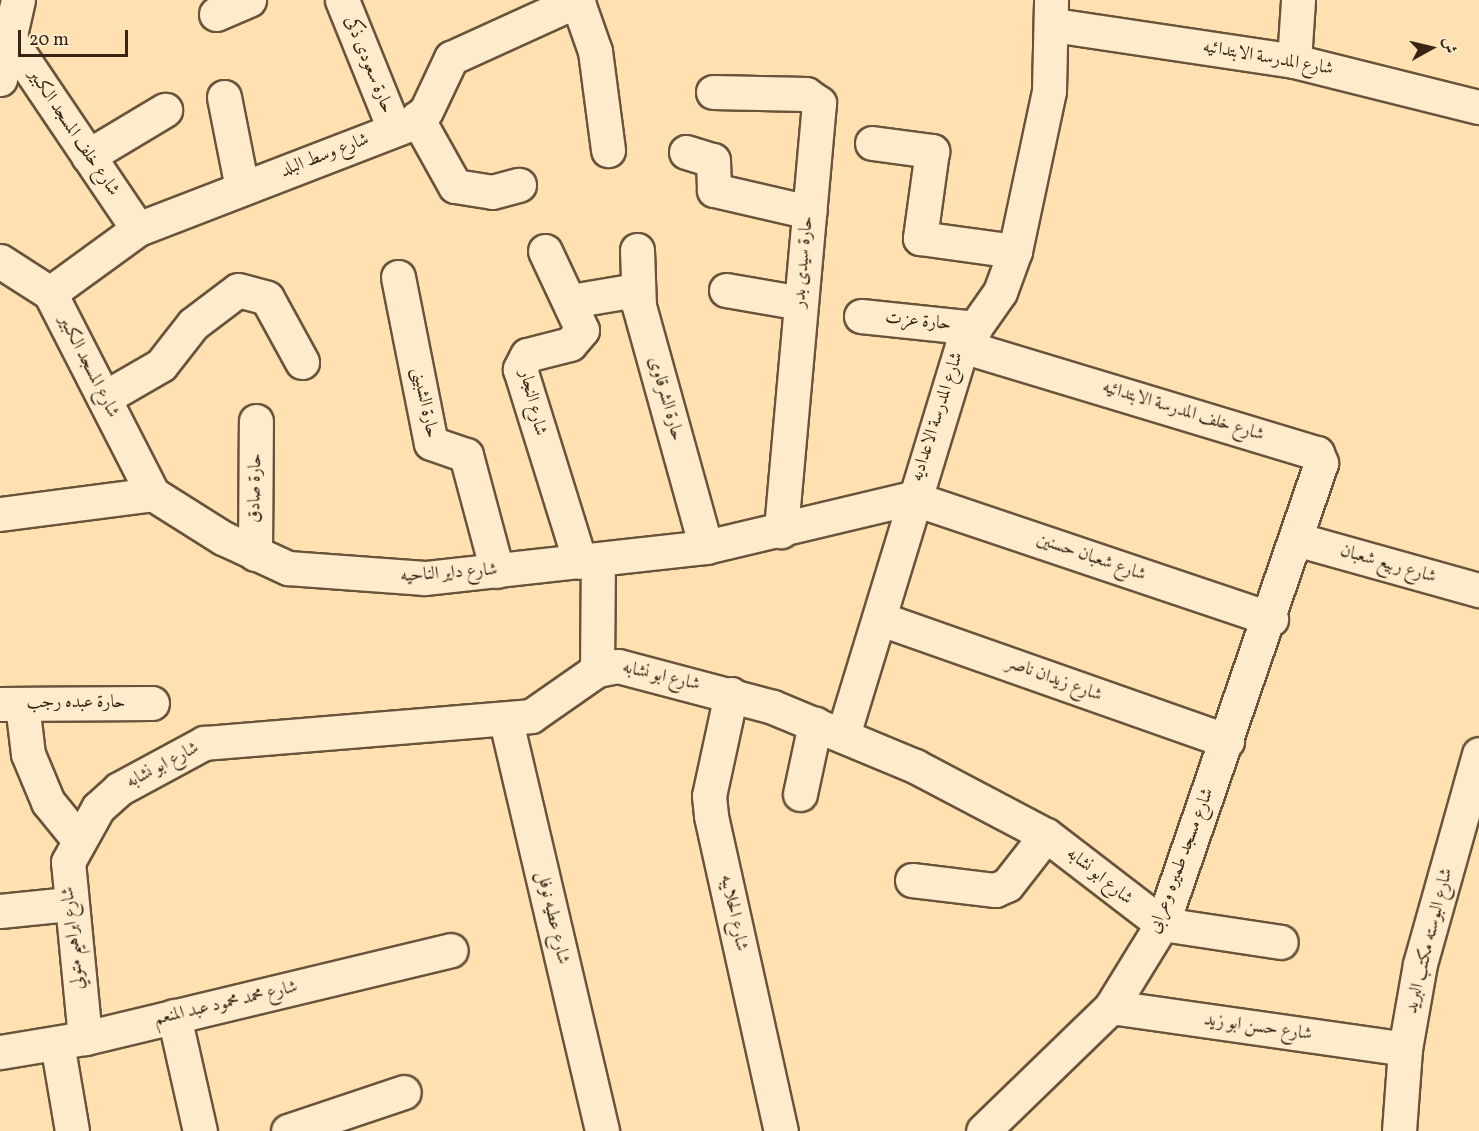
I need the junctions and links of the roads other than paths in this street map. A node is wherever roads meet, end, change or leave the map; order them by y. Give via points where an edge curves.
1 (18, 0) edge
2 (249, 0) edge
3 (342, 0) edge
4 (1298, 0) edge
5 (565, 3) edge
6 (1053, 13) edge
7 (216, 14) dead end
8 (9, 38) junction
9 (1294, 61) junction
10 (0, 79) edge
11 (713, 92) dead end
12 (224, 97) dead end
13 (1479, 107) edge
14 (165, 110) dead end
15 (406, 124) junction
16 (872, 143) dead end
17 (608, 150) dead end
18 (686, 152) dead end
19 (88, 156) junction
20 (519, 185) dead end
21 (242, 188) junction
22 (809, 212) junction
23 (138, 229) junction
24 (637, 250) dead end
25 (545, 251) dead end
26 (1015, 251) junction
27 (0, 261) edge
28 (398, 277) dead end
29 (636, 290) junction
30 (726, 290) dead end
31 (50, 292) junction
32 (571, 301) junction
33 (801, 303) junction
34 (861, 316) dead end
35 (969, 337) junction
36 (302, 362) dead end
37 (104, 398) junction
38 (256, 421) dead end
39 (153, 494) junction
40 (912, 498) junction
41 (0, 514) edge
42 (781, 531) junction
43 (1296, 539) junction
44 (706, 547) junction
45 (255, 554) junction
46 (589, 561) junction
47 (497, 571) junction
48 (1479, 590) edge
49 (881, 619) junction
50 (1270, 619) junction
51 (597, 670) junction
52 (731, 694) junction
53 (152, 703) dead end
54 (11, 704) edge
55 (506, 721) junction
56 (829, 730) junction
57 (1227, 741) junction
58 (1479, 754) edge
59 (800, 794) dead end
60 (1046, 835) junction
61 (79, 840) junction
62 (912, 880) dead end
63 (69, 904) junction
64 (0, 911) edge
65 (1162, 924) junction
66 (1281, 942) dead end
67 (451, 950) dead end
68 (1111, 1007) junction
69 (174, 1016) junction
70 (71, 1040) junction
71 (1405, 1049) junction
72 (0, 1052) edge
73 (404, 1092) dead end
74 (600, 1123) edge
75 (72, 1131) edge
76 (200, 1131) edge
77 (288, 1131) edge
78 (781, 1131) edge
79 (983, 1131) edge
80 (1399, 1131) edge

1 - 8 street
2 - 7 street
3 - 15 street, حارة سعودى ذكى
4 - 9 street
5 - 15 street via 452,58 435,96
5 - 17 street via 595,51
6 - 9 street, شارع المدرسة الابتدائيه
6 - 26 street, شارع المدرسة الاعداديه via 1049,91
8 - 10 street
8 - 19 street, شارع خلف المسجد الكبير
9 - 13 street, شارع المدرسة الابتدائيه
11 - 22 street, حارة سيدى بدر via 806,94 817,99
12 - 21 street
14 - 19 street
15 - 20 street, حارة سعودى ذكى via 455,186 492,192
15 - 21 street, شارع وسط البلد
16 - 26 street via 932,151 920,238
18 - 22 street via 712,160 714,190
19 - 23 street, شارع خلف المسجد الكبير
21 - 23 street, شارع وسط البلد
22 - 33 street, حارة سيدى بدر
23 - 31 street, شارع وسط البلد
24 - 29 street, حارة الشرقاوى
25 - 32 street, شارع النجار
26 - 35 street, شارع المدرسة الاعداديه via 1000,292
27 - 31 street
28 - 47 street, حارة الشبينى via 431,443 466,455
29 - 32 street
29 - 44 street, حارة الشرقاوى
30 - 33 street
31 - 37 street, شارع المسجد الكبير
32 - 46 street, شارع النجار via 583,324 579,336 527,355 520,369
33 - 42 street, حارة سيدى بدر
34 - 35 street, حارة عزت
35 - 40 street, شارع المدرسة الاعداديه
35 - 43 street, شارع خلف المدرسة الابتدائيه via 1317,453 1321,463
36 - 37 street via 267,298 238,290 193,324 161,365
37 - 39 street, شارع المسجد الكبير
38 - 45 street, حارة صادق
39 - 41 street
39 - 45 street, شارع داير الناحيه
40 - 42 street, شارع داير الناحيه
40 - 49 street, شارع المدرسة الاعداديه
40 - 50 street, شارع شعبان حسنين
42 - 44 street, شارع داير الناحيه
43 - 48 street, شارع ربيع شعبان
43 - 50 street, شارع مسجد طميره وعرابى
44 - 46 street, شارع داير الناحيه
45 - 47 street, شارع داير الناحيه via 312,573 395,579
46 - 47 street, شارع داير الناحيه
46 - 51 street
49 - 56 street, شارع المدرسة الاعداديه
49 - 57 street, شارع زيدان ناصر
50 - 57 street, شارع مسجد طميره وعرابى
51 - 52 street, شارع ابو نشابه via 638,669
51 - 55 street, شارع ابو نشابه via 557,703
52 - 56 street, شارع ابو نشابه
52 - 78 street, شارع الحلايبه via 710,806
53 - 54 street, حارة عبده رجب
54 - 61 street via 48,802
55 - 61 street, شارع ابو نشابه via 204,743 107,798
55 - 74 street, شارع عطيه نوفل
56 - 59 street, شارع المدرسة الاعداديه
56 - 60 street, شارع ابو نشابه via 915,766
57 - 65 street, شارع مسجد طميره وعرابى
58 - 71 street, شارع البوسته مكتب البريد via 1420,964
60 - 62 street via 1008,885 995,890
60 - 65 street, شارع ابو نشابه
61 - 63 street, شارع ابراهيم متولي via 68,862
63 - 64 street
63 - 70 street, شارع ابراهيم متولي
65 - 66 street
65 - 68 street, شارع مسجد طميره وعرابى
67 - 69 street, شارع محمد محمود عبد المنعم
68 - 71 street, شارع حسن ابو زيد
68 - 79 street, شارع مسجد طميره وعرابى
69 - 70 street, شارع محمد محمود عبد المنعم
69 - 76 street
70 - 72 street, شارع محمد محمود عبد المنعم
70 - 75 street, شارع ابراهيم متولي
71 - 80 street, شارع البوسته مكتب البريد
73 - 77 street

